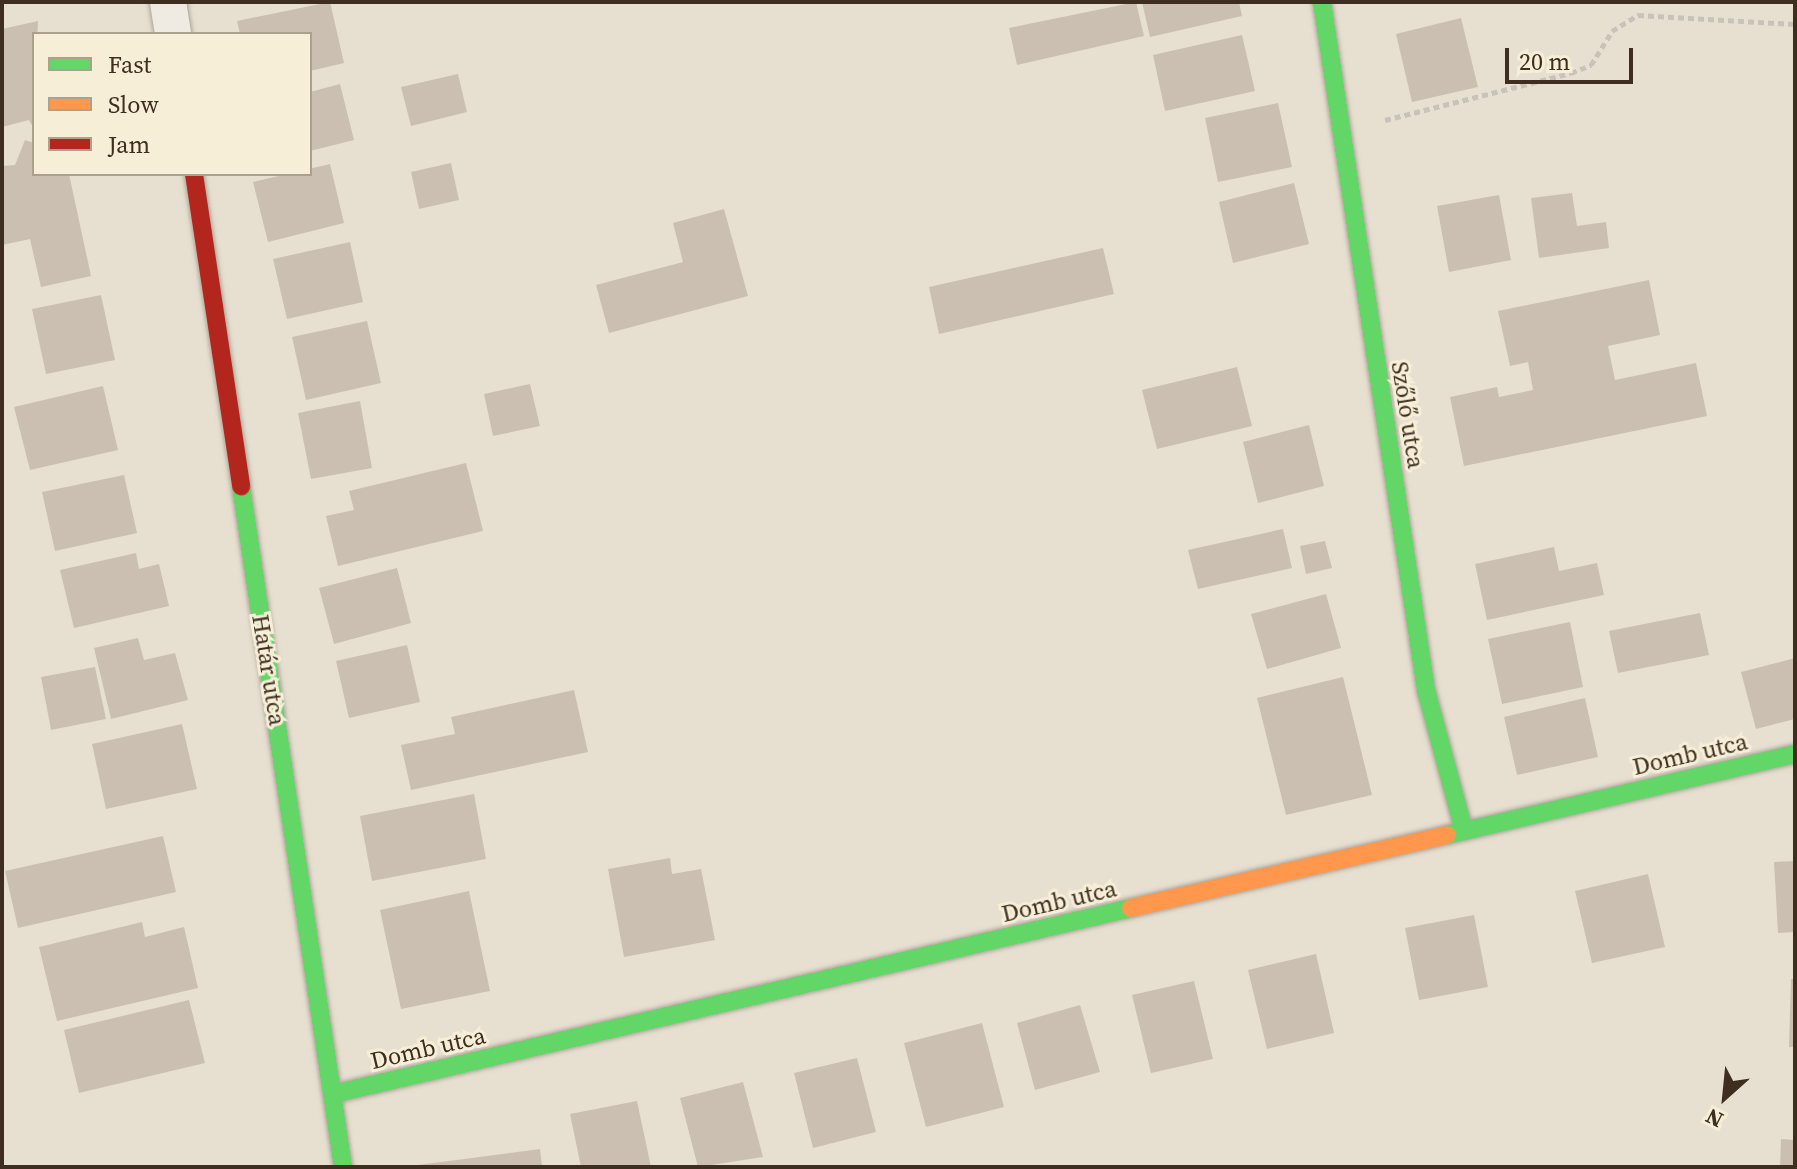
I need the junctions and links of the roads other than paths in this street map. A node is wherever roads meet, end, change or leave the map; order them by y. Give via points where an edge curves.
1 (168, 2) edge
2 (1322, 2) edge
3 (173, 32) edge
4 (194, 176) edge
5 (1795, 754) edge
6 (1464, 831) junction
7 (333, 1094) junction
8 (343, 1167) edge

1 - 3 street
2 - 6 street, Szőlő utca via 1426,690
4 - 7 street, Határ utca
5 - 6 street, Domb utca
6 - 7 street, Domb utca
7 - 8 street, Határ utca

